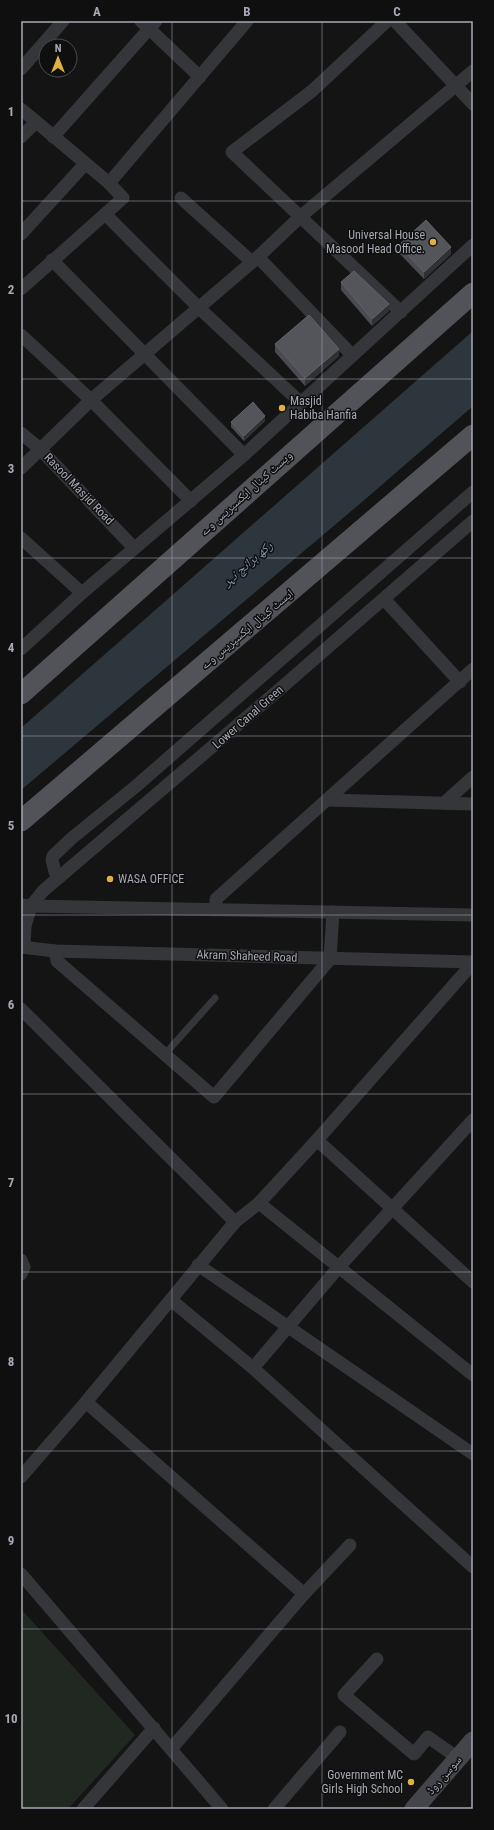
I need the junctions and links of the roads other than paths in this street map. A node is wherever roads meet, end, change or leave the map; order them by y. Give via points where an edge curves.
1 (63, 21) edge
2 (247, 21) edge
3 (387, 21) edge
4 (395, 21) edge
5 (149, 24) edge
6 (21, 69) edge
7 (473, 71) edge
8 (200, 78) junction
9 (457, 86) junction
10 (473, 104) edge
11 (21, 109) edge
12 (36, 122) junction
13 (21, 137) edge
14 (53, 137) junction
15 (85, 164) junction
16 (109, 183) junction
17 (181, 198) dead end
18 (105, 214) junction
19 (300, 217) junction
20 (21, 234) edge
21 (473, 246) edge
22 (255, 259) junction
23 (52, 260) junction
24 (21, 289) edge
25 (473, 293) edge
26 (199, 308) junction
27 (401, 312) junction
28 (21, 335) edge
29 (146, 354) junction
30 (352, 355) junction
31 (91, 400) junction
32 (300, 402) junction
33 (21, 433) edge
34 (473, 435) edge
35 (40, 449) junction
36 (244, 455) junction
37 (21, 468) edge
38 (473, 492) edge
39 (191, 501) junction
40 (473, 521) edge
41 (21, 538) edge
42 (134, 548) junction
43 (82, 593) junction
44 (384, 599) junction
45 (24, 641) edge
46 (473, 669) edge
47 (460, 682) junction
48 (21, 694) edge
49 (473, 777) edge
50 (329, 800) junction
51 (444, 804) junction
52 (473, 804) edge
53 (26, 817) edge
54 (60, 877) junction
55 (26, 905) edge
56 (216, 910) junction
57 (333, 912) junction
58 (473, 915) edge
59 (22, 947) edge
60 (55, 951) junction
61 (330, 959) junction
62 (473, 962) edge
63 (215, 998) dead end
64 (21, 1009) edge
65 (164, 1055) junction
66 (473, 1120) edge
67 (317, 1140) junction
68 (259, 1203) junction
69 (393, 1209) junction
70 (235, 1222) junction
71 (21, 1260) edge
72 (198, 1265) junction
73 (338, 1268) junction
74 (21, 1274) edge
75 (473, 1281) edge
76 (170, 1300) junction
77 (287, 1326) junction
78 (253, 1368) junction
79 (473, 1375) edge
80 (86, 1402) junction
81 (473, 1454) edge
82 (21, 1477) edge
83 (350, 1545) dead end
84 (473, 1567) edge
85 (23, 1580) edge
86 (304, 1594) junction
87 (377, 1659) dead end
88 (154, 1728) junction
89 (340, 1732) dead end
90 (473, 1741) edge
91 (172, 1748) junction
92 (458, 1758) junction
93 (83, 1809) edge
94 (222, 1809) edge
95 (274, 1809) edge
96 (414, 1809) edge

1 - 6 street
2 - 8 street
3 - 19 street via 312,90 232,152
4 - 9 street
5 - 8 street
5 - 14 street
7 - 9 street
8 - 16 street
9 - 10 street
9 - 19 street
11 - 12 street
12 - 13 street
12 - 14 street
14 - 15 street
15 - 16 street
15 - 20 street
16 - 18 street via 123,198
17 - 22 street
18 - 23 street
18 - 26 street
19 - 22 street
19 - 27 street
21 - 27 street
22 - 26 street
22 - 30 street
23 - 24 street
23 - 29 street
25 - 48 main road, ویسٹ کینال ایکسپریس وے
26 - 29 street
26 - 32 street
27 - 30 street
28 - 31 street
29 - 31 street
29 - 36 street
30 - 32 street
31 - 35 street
31 - 39 street
32 - 36 street
33 - 35 street, Rasool Masjid Road
34 - 53 main road, ایسٹ کینال ایکسپریس وے
35 - 37 street
35 - 42 street, Rasool Masjid Road
36 - 39 street
38 - 54 street via 135,787 72,838 53,856 55,872
39 - 42 street
40 - 44 street, Lower Canal Green
41 - 43 street
42 - 43 street
43 - 45 street
44 - 47 street
44 - 54 street, Lower Canal Green
46 - 47 street
47 - 50 street
49 - 51 street
50 - 51 street
50 - 56 street via 216,899
51 - 52 street
54 - 55 street, Lower Canal Green
55 - 56 street
55 - 59 street, Lower Canal Green
56 - 57 street
57 - 58 street
57 - 61 street
59 - 60 street, Akram Shaheed Road
60 - 61 street, Akram Shaheed Road
60 - 65 street via 57,961
61 - 62 street, Akram Shaheed Road
61 - 65 street via 214,1098
62 - 67 street
63 - 65 lane
64 - 70 street
66 - 69 street
67 - 68 street
67 - 69 street
68 - 70 street
68 - 73 street
69 - 73 street
69 - 75 street
70 - 72 street
71 - 74 street via 24,1267
72 - 76 street
72 - 77 street
73 - 77 street
73 - 79 street
76 - 78 street
76 - 80 street
77 - 78 street
77 - 81 street
78 - 84 street
80 - 82 street
80 - 86 street
83 - 86 street
85 - 88 street
86 - 91 street
87 - 92 street via 344,1695 414,1754 428,1737
88 - 91 street
88 - 93 street
89 - 95 street
90 - 92 street, سوسن روڈ
91 - 94 street
92 - 96 street, سوسن روڈ

